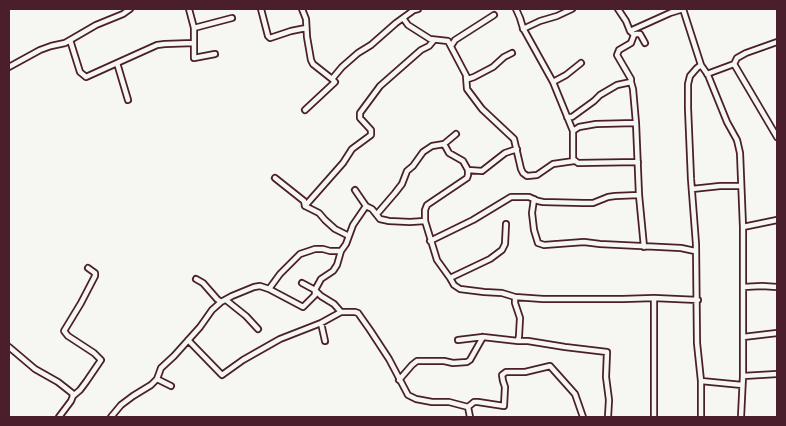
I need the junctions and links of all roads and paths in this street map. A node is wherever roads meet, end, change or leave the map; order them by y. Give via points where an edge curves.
1 (130, 9) edge
2 (188, 9) edge
3 (261, 9) edge
4 (302, 9) edge
5 (418, 9) edge
6 (516, 9) edge
7 (572, 9) edge
8 (618, 9) edge
9 (683, 9) edge
10 (494, 15) dead end
11 (232, 18) dead end
12 (403, 18) junction
13 (194, 28) junction
14 (306, 28) junction
15 (523, 29) junction
16 (630, 30) junction
17 (634, 35) junction
18 (70, 40) junction
19 (434, 40) junction
20 (777, 42) edge
21 (194, 43) junction
22 (450, 43) junction
23 (645, 43) dead end
24 (512, 53) dead end
25 (215, 54) dead end
26 (117, 63) junction
27 (581, 63) dead end
28 (734, 64) junction
29 (701, 65) junction
30 (9, 67) edge
31 (707, 74) junction
32 (466, 76) junction
33 (332, 79) junction
34 (553, 82) junction
35 (632, 82) junction
36 (128, 100) dead end
37 (305, 110) dead end
38 (567, 117) junction
39 (636, 123) junction
40 (573, 131) junction
41 (456, 134) dead end
42 (777, 137) edge
43 (444, 144) junction
44 (517, 148) junction
45 (574, 161) junction
46 (638, 162) junction
47 (468, 170) junction
48 (275, 178) dead end
49 (741, 186) junction
50 (692, 189) junction
51 (355, 190) dead end
52 (638, 195) junction
53 (534, 199) junction
54 (305, 206) junction
55 (366, 206) junction
56 (377, 214) junction
57 (777, 220) edge
58 (425, 221) junction
59 (506, 224) dead end
60 (743, 227) junction
61 (348, 236) junction
62 (430, 242) junction
63 (644, 247) junction
64 (341, 251) junction
65 (695, 251) junction
66 (88, 268) dead end
67 (450, 278) junction
68 (196, 279) dead end
69 (302, 283) dead end
70 (743, 287) junction
71 (777, 288) edge
72 (269, 289) junction
73 (315, 290) junction
74 (515, 297) junction
75 (654, 298) junction
76 (698, 300) junction
77 (224, 301) junction
78 (341, 312) junction
79 (321, 323) junction
80 (258, 328) dead end
81 (777, 333) edge
82 (483, 337) junction
83 (743, 337) junction
84 (188, 340) junction
85 (458, 340) dead end
86 (325, 341) dead end
87 (518, 341) junction
88 (9, 347) edge
89 (777, 374) edge
90 (743, 376) junction
91 (157, 379) junction
92 (399, 380) junction
93 (701, 381) junction
94 (742, 385) junction
95 (171, 386) dead end
96 (73, 396) junction
97 (468, 407) junction
98 (59, 417) edge
99 (111, 417) edge
100 (470, 417) edge
101 (583, 417) edge
102 (608, 417) edge
103 (654, 417) edge
104 (701, 417) edge
105 (741, 417) edge

1 - 18 street
2 - 13 street
3 - 14 street via 270,38
4 - 14 street
5 - 12 street
6 - 15 street
7 - 15 street
8 - 16 street
9 - 16 street
9 - 29 street
10 - 22 street
11 - 13 street
12 - 19 street via 408,25
12 - 33 street via 348,61
13 - 21 street
14 - 33 street via 313,64
15 - 34 street
16 - 17 street
17 - 23 street via 640,34
17 - 35 street via 631,43 617,55
18 - 26 street via 80,72 86,77
18 - 30 street via 40,50
19 - 22 street
19 - 54 street via 375,93 360,113 371,134 352,149
20 - 28 street via 746,53
21 - 25 street via 194,58
21 - 26 street via 157,45
22 - 32 street
24 - 32 street via 475,79
26 - 36 street
27 - 34 street
28 - 31 street
28 - 42 street
29 - 31 street
29 - 50 street via 690,76 688,84
31 - 49 street via 737,140
32 - 44 street via 470,94 514,139
33 - 37 street via 335,82
34 - 38 street
35 - 38 street via 617,85 572,117
35 - 39 street
38 - 40 street
39 - 40 street via 596,124
39 - 46 street
40 - 45 street
41 - 43 street
43 - 47 street
43 - 56 street via 423,152 407,171 396,193
44 - 45 street via 521,169 527,176 537,175 553,164
44 - 47 street via 482,171
45 - 46 street
46 - 52 street
47 - 58 street via 467,178 427,205
48 - 54 street via 304,201
49 - 50 street
49 - 60 street
50 - 65 street
51 - 55 street
52 - 53 street via 608,197 583,204
52 - 63 street
53 - 62 street via 511,197
53 - 63 street via 532,213 538,243 584,242
54 - 61 street
55 - 56 street
55 - 61 street
56 - 58 street via 380,219 389,221
57 - 60 street
58 - 62 street
59 - 67 street via 502,250
60 - 70 street
61 - 64 street
62 - 67 street via 437,260
63 - 65 street
64 - 72 street via 315,249 300,254
64 - 73 street via 337,265 321,279
65 - 76 street
66 - 96 street via 95,276 64,331 101,360
67 - 74 street via 460,289
68 - 77 street via 217,299
69 - 73 street
70 - 71 street
70 - 83 street
72 - 73 street via 303,307 315,295
72 - 77 street via 254,287
73 - 78 street
74 - 75 street
74 - 87 street via 520,318
75 - 76 street
75 - 103 street
76 - 93 street
77 - 80 street
77 - 84 street via 212,310
78 - 79 street
78 - 92 street via 358,313
79 - 84 street via 280,339 222,375
79 - 86 street
81 - 83 street
82 - 85 street
82 - 87 street
82 - 92 street via 467,362 417,361
83 - 90 street
84 - 91 street via 161,368
87 - 102 street via 607,352
88 - 96 street via 39,372 68,389
89 - 90 street
90 - 94 street
91 - 95 street
91 - 99 street
92 - 97 street via 408,395 416,399
93 - 94 street
93 - 104 street
94 - 105 street
96 - 98 street
97 - 100 street
97 - 101 street via 474,402 504,406 502,375 550,366 575,394

